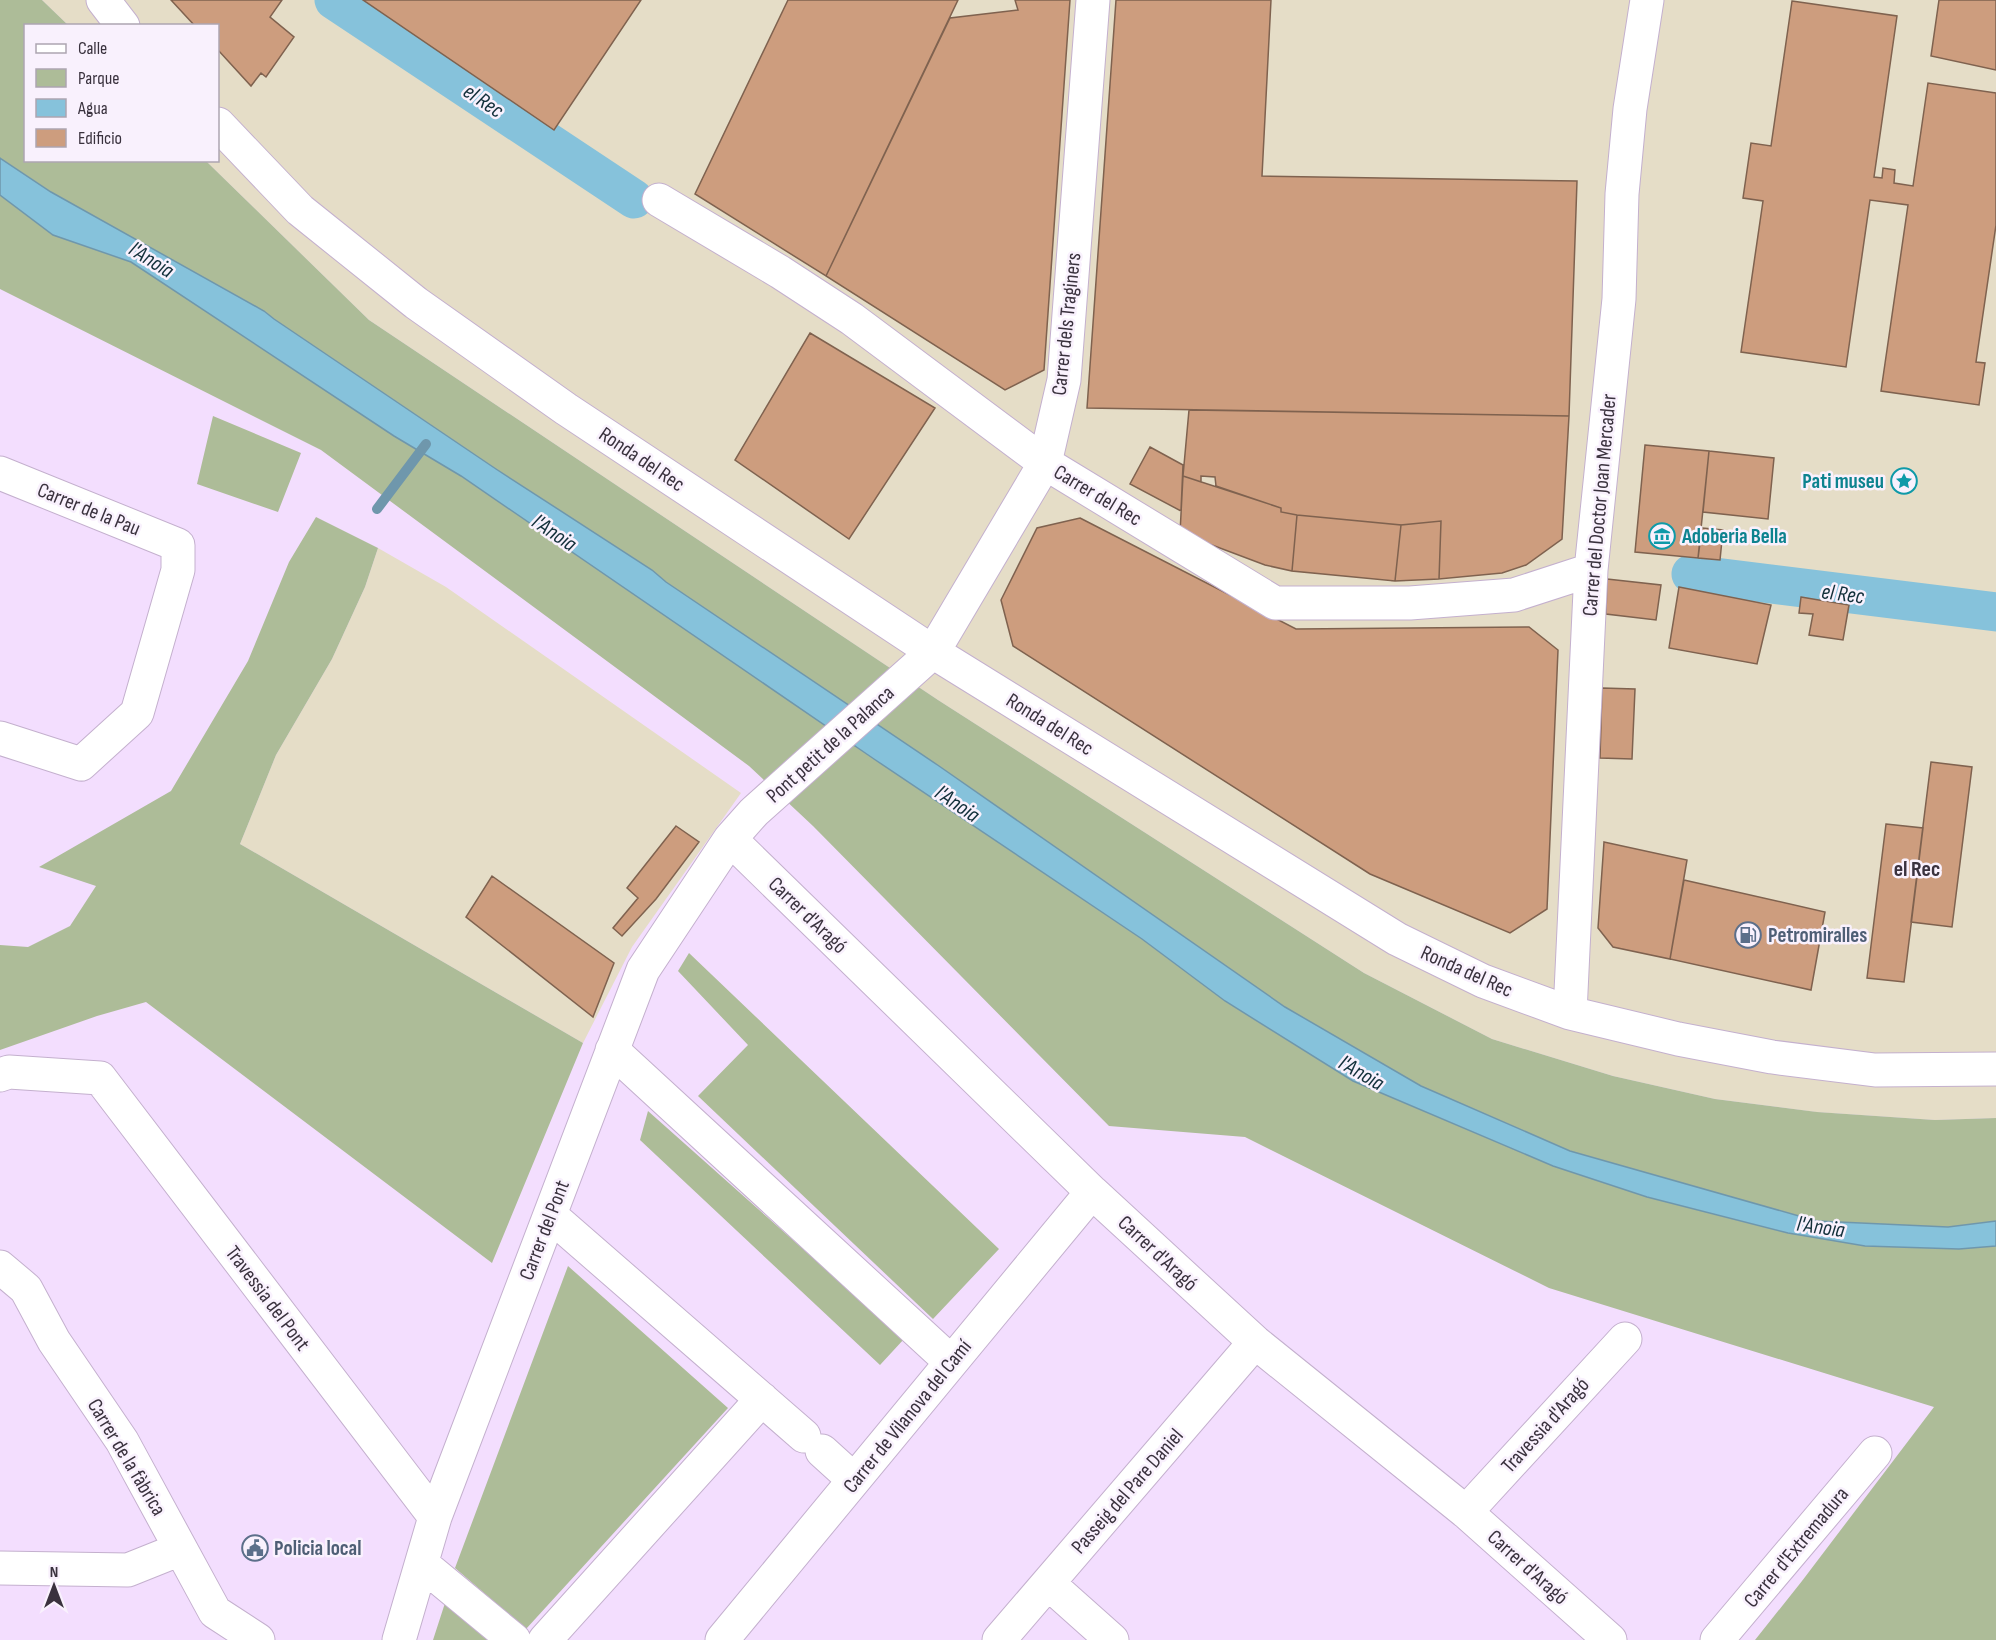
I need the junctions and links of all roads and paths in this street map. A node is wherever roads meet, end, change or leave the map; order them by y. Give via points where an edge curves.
1 (103, 0) edge
2 (1093, 0) edge
3 (1650, 3) edge
4 (121, 24) edge
5 (219, 125) edge
6 (659, 200) dead end
7 (1045, 463) junction
8 (0, 473) edge
9 (1591, 570) junction
10 (933, 652) junction
11 (0, 738) edge
12 (730, 839) junction
13 (1570, 1012) junction
14 (612, 1050) junction
15 (1996, 1069) edge
16 (0, 1076) edge
17 (1092, 1192) junction
18 (550, 1215) junction
19 (0, 1267) edge
20 (1624, 1339) dead end
21 (1255, 1342) junction
22 (951, 1362) junction
23 (762, 1399) junction
24 (1875, 1453) dead end
25 (854, 1480) junction
26 (1466, 1512) junction
27 (435, 1517) junction
28 (179, 1546) junction
29 (422, 1564) junction
30 (0, 1568) edge
31 (1048, 1583) junction
32 (258, 1640) edge
33 (399, 1640) edge
34 (514, 1640) edge
35 (545, 1640) edge
36 (722, 1640) edge
37 (999, 1640) edge
38 (1112, 1640) edge
39 (1610, 1640) edge
40 (1717, 1640) edge

1 - 4 street
2 - 7 street, Carrer dels Traginers via 1064,380
3 - 9 street, Carrer del Doctor Joan Mercader via 1630,109 1622,194 1619,299
5 - 10 street, Ronda del Rec via 300,210 416,303 566,409
6 - 7 street, Carrer del Rec via 852,319
7 - 9 street, Carrer del Rec via 1275,603 1410,603 1514,595
7 - 10 street, Carrer dels Traginers
8 - 11 street, Carrer de la Pau via 178,545 178,570 137,713 81,764
9 - 13 street, Carrer del Doctor Joan Mercader
10 - 12 street, Pont petit de la Palanca via 772,794
10 - 13 street, Ronda del Rec via 1397,939 1483,981
12 - 14 street, Carrer del Pont via 643,969
12 - 17 street, Carrer d'Aragó
13 - 15 street, Ronda del Rec via 1772,1057 1875,1070
14 - 18 street, Carrer del Pont
14 - 22 street
16 - 27 street, Travessia del Pont via 9,1071 100,1078
17 - 21 street, Carrer d'Aragó
17 - 22 street, Carrer de Vilanova del Camí
18 - 23 street
18 - 27 street, Carrer del Pont
19 - 28 street, Carrer de la fàbrica via 26,1289 54,1341 122,1441
20 - 26 street, Travessia d'Aragó
21 - 26 street, Carrer d'Aragó
21 - 31 street, Passeig del Pare Daniel
22 - 25 street, Carrer de Vilanova del Camí
23 - 25 street
23 - 35 street
24 - 40 street, Carrer d'Extremadura
25 - 36 street, Carrer de Vilanova del Camí
26 - 39 street, Carrer d'Aragó
27 - 29 street, Carrer del Pont
28 - 30 street via 128,1570
28 - 32 street, Carrer de la fàbrica via 215,1612
29 - 33 street, Carrer del Pont
29 - 34 street
31 - 37 street, Passeig del Pare Daniel
31 - 38 street

